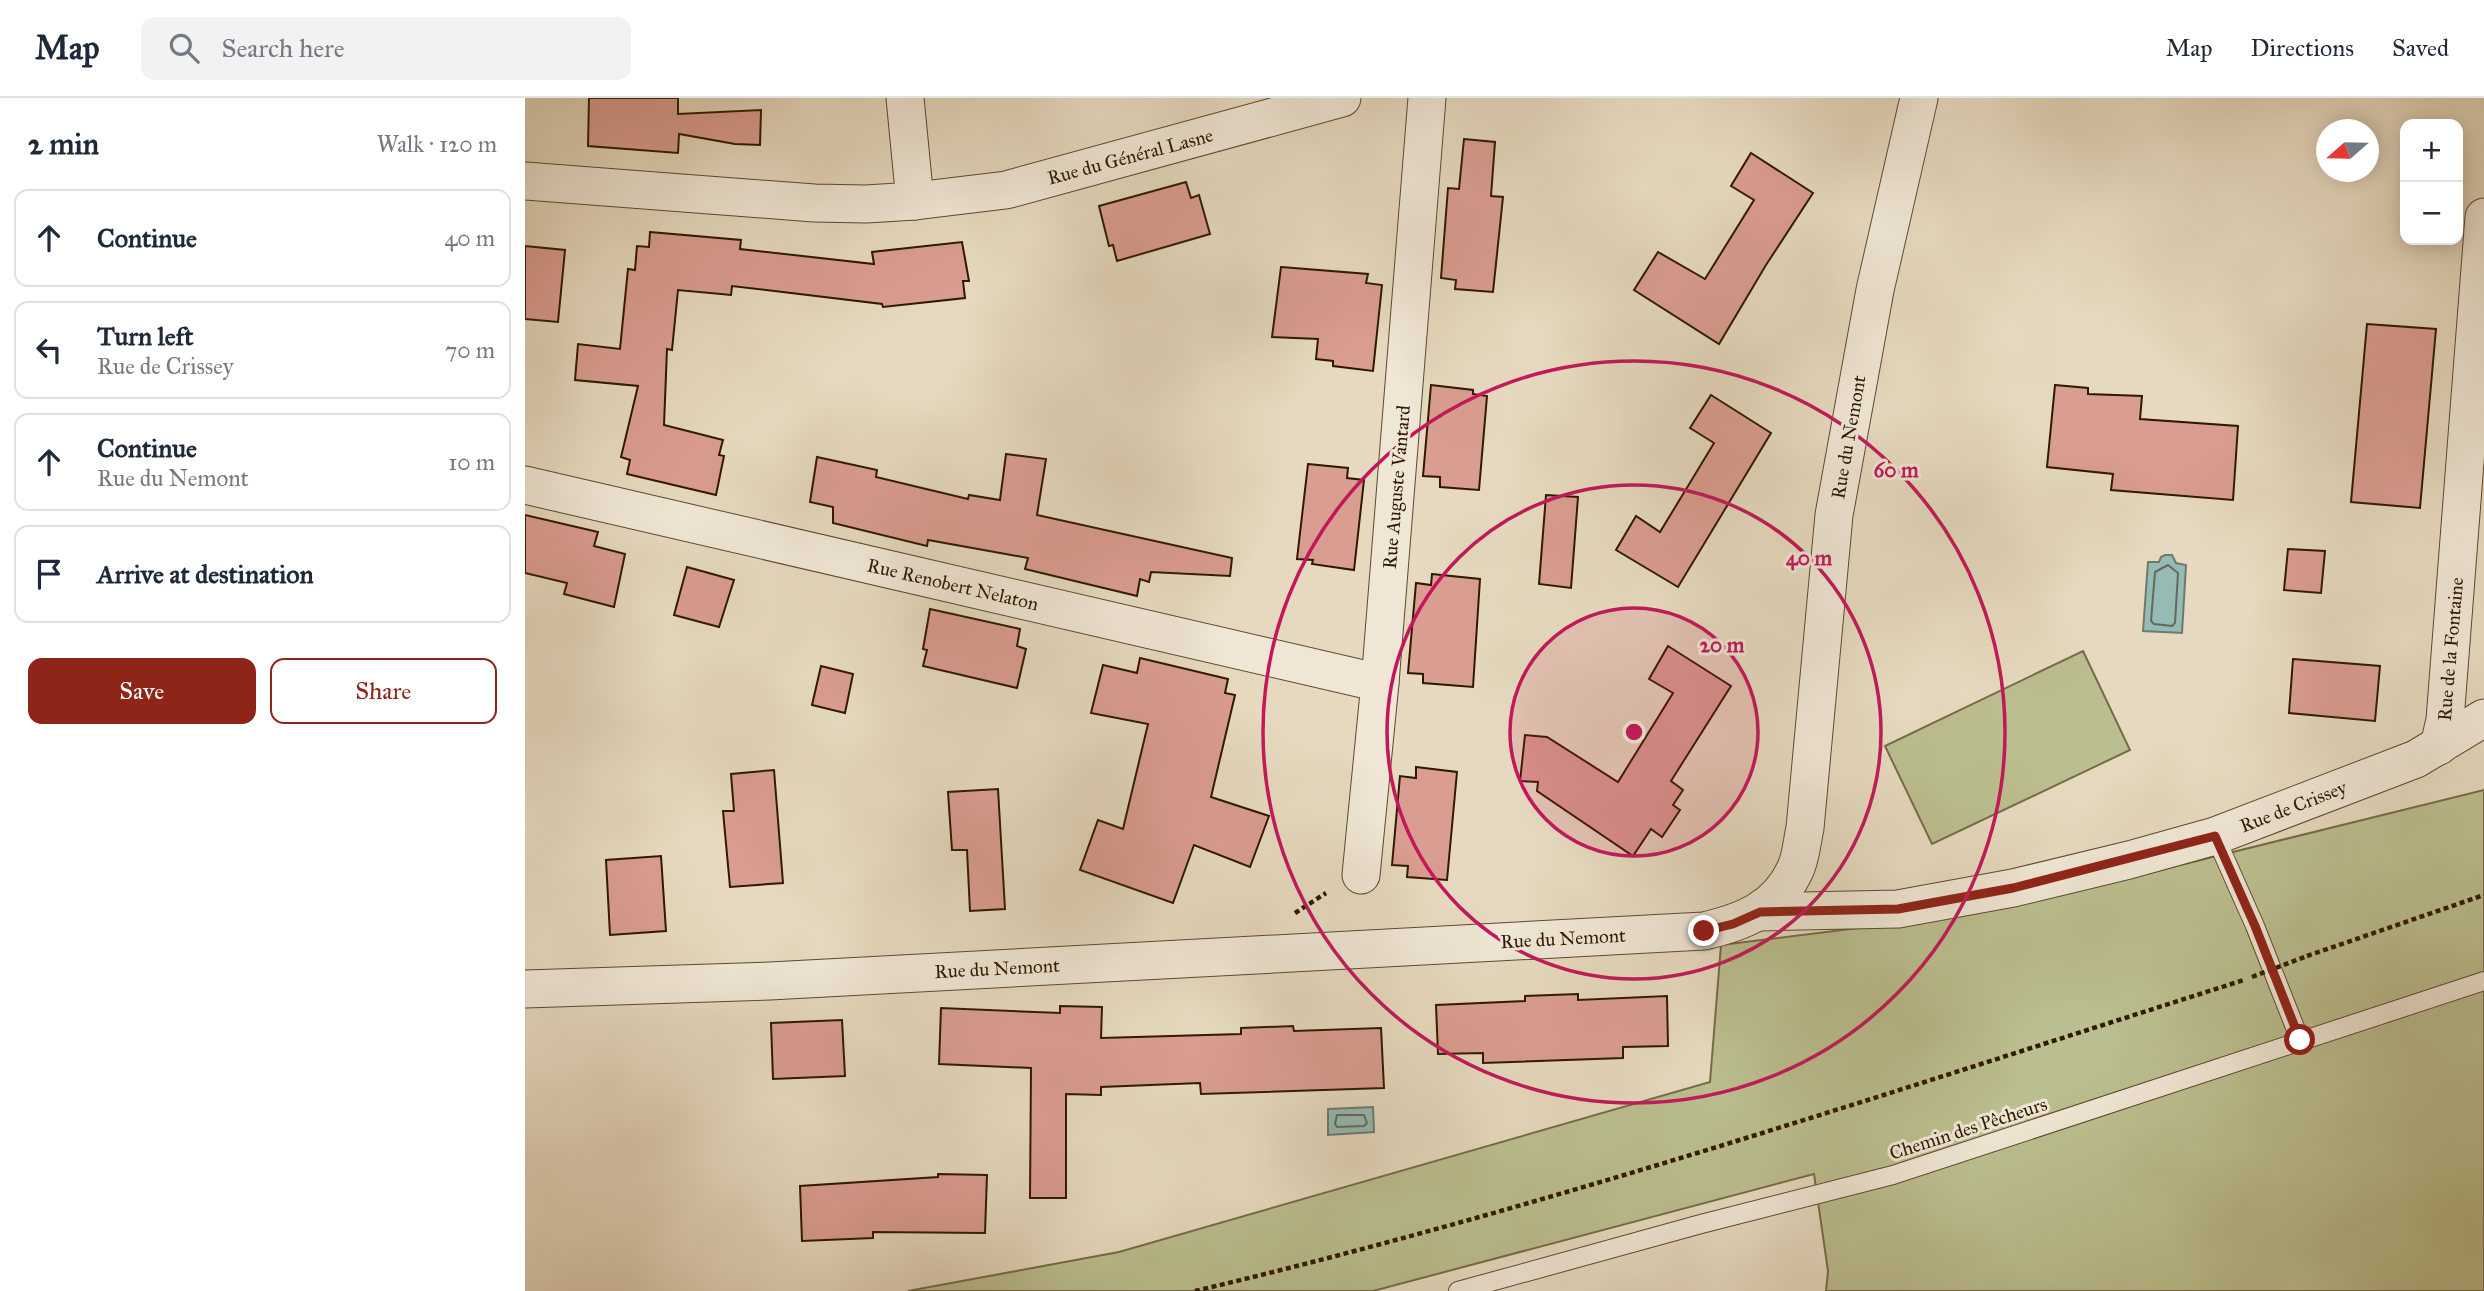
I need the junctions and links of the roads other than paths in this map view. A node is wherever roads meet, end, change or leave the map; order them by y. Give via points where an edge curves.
1 (905, 98) edge
2 (1342, 98) edge
3 (1427, 98) edge
4 (1919, 98) edge
5 (525, 181) edge
6 (915, 201) junction
7 (2484, 216) edge
8 (525, 485) edge
9 (1380, 683) junction
10 (2484, 718) edge
11 (2439, 746) junction
12 (2215, 836) junction
13 (1361, 875) dead end
14 (1760, 912) junction
15 (2484, 981) edge
16 (525, 989) edge
17 (2300, 1040) junction
18 (1458, 1291) edge

1 - 6 street
2 - 6 street, Rue du Général Lasne via 1006,190
3 - 9 street, Rue Auguste Vantard
4 - 14 street, Rue du Nemont via 1875,290 1833,515 1805,828 1797,868 1781,894
5 - 6 street, Rue du Général Lasne via 814,203
7 - 11 street, Rue de la Fontaine via 2445,720
8 - 9 street, Rue Renobert Nelaton
9 - 13 street, Rue Auguste Vantard
10 - 11 street, Rue de Crissey
11 - 12 street, Rue de Crissey
12 - 14 street, Rue de Crissey via 2013,888 1898,909
12 - 17 lane
14 - 16 street, Rue du Nemont via 1704,931 771,981
15 - 17 lane, Chemin des Pêcheurs
17 - 18 lane, Chemin des Pêcheurs via 1893,1175

